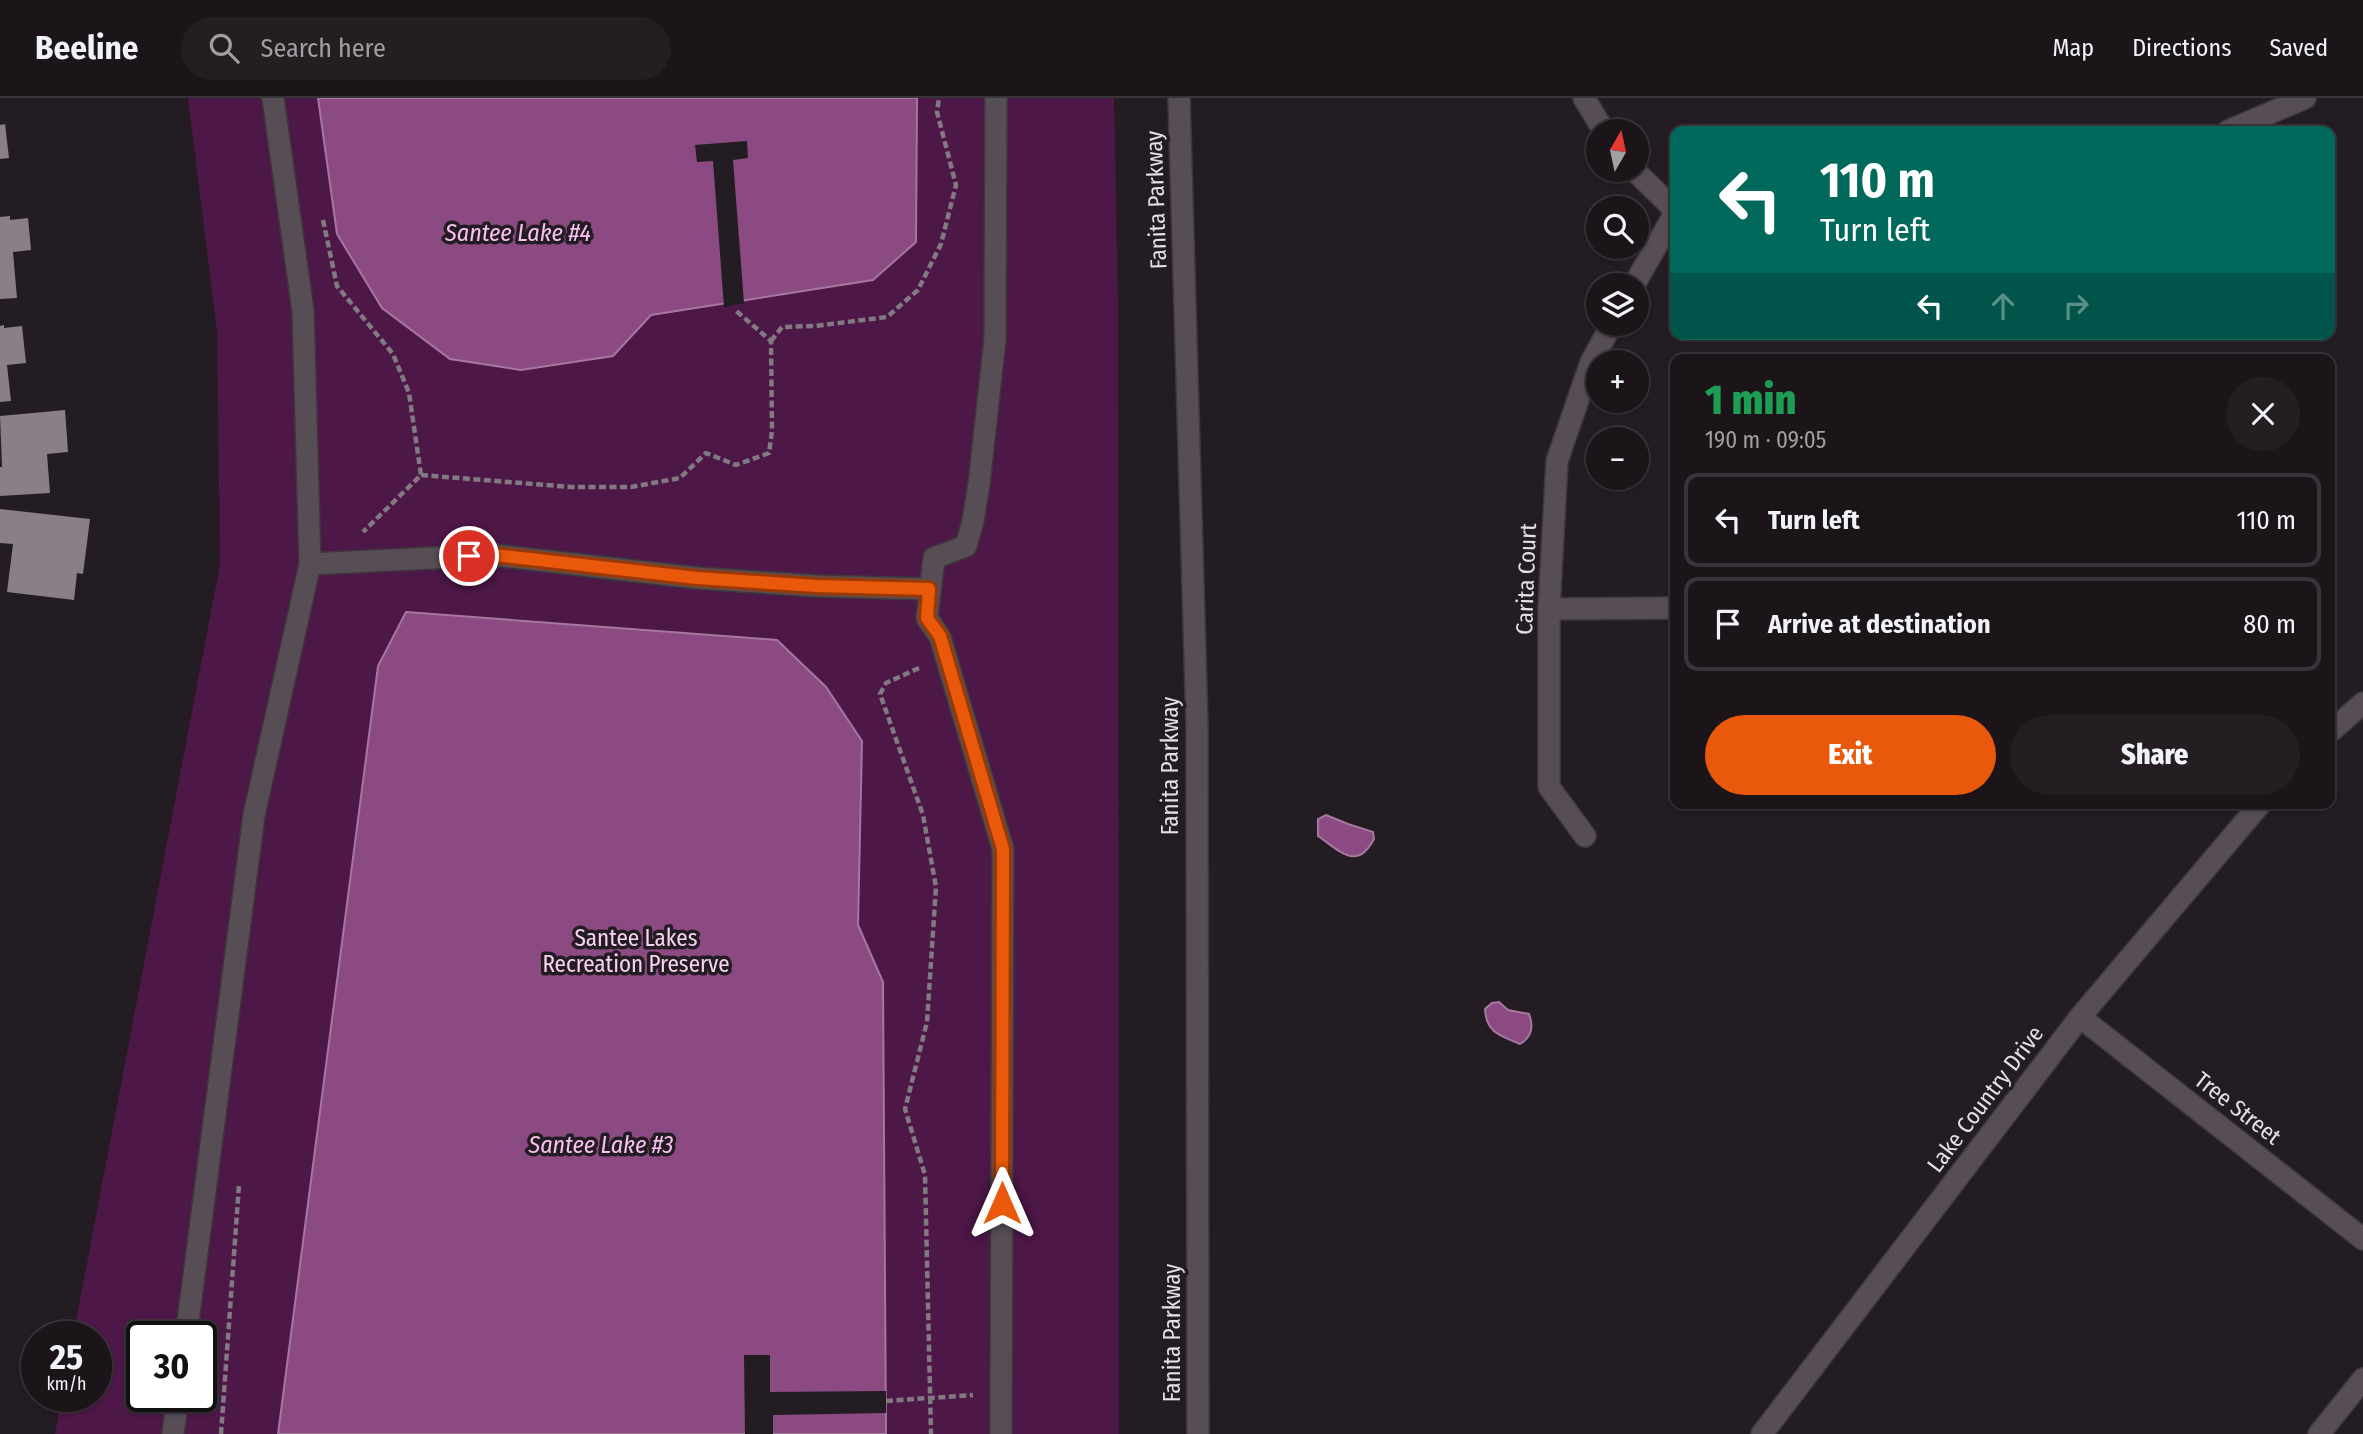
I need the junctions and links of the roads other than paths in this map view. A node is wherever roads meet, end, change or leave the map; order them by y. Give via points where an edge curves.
1 (273, 98) edge
2 (996, 98) edge
3 (1179, 98) edge
4 (1584, 98) edge
5 (2305, 98) edge
6 (1597, 119) edge
7 (2240, 126) edge
8 (1645, 182) edge
9 (1670, 207) edge
10 (1670, 221) edge
11 (1641, 273) edge
12 (1605, 336) edge
13 (310, 564) junction
14 (929, 589) junction
15 (1670, 608) edge
16 (1549, 609) junction
17 (2363, 704) edge
18 (2335, 728) edge
19 (2256, 809) edge
20 (1585, 836) dead end
21 (2080, 1017) junction
22 (2363, 1239) edge
23 (188, 1321) edge
24 (2363, 1379) edge
25 (176, 1412) edge
26 (173, 1434) edge
27 (1001, 1434) edge
28 (1198, 1434) edge
29 (1762, 1434) edge
30 (2319, 1434) edge

1 - 13 street via 303,310
2 - 14 street via 995,339 979,484 966,546 934,558
3 - 28 street, Fanita Parkway via 1197,726
4 - 6 street
5 - 7 street
8 - 9 street
10 - 11 street
12 - 16 street, Carita Court via 1591,362 1557,461
13 - 14 street via 494,555 697,578
13 - 23 street via 254,815
14 - 27 street via 927,618 940,636 1003,849
15 - 16 street
16 - 20 street, Carita Court via 1549,787
17 - 18 street
19 - 21 street, Lake Country Drive
21 - 22 street, Tree Street
21 - 29 street, Lake Country Drive
24 - 30 street
25 - 26 street

